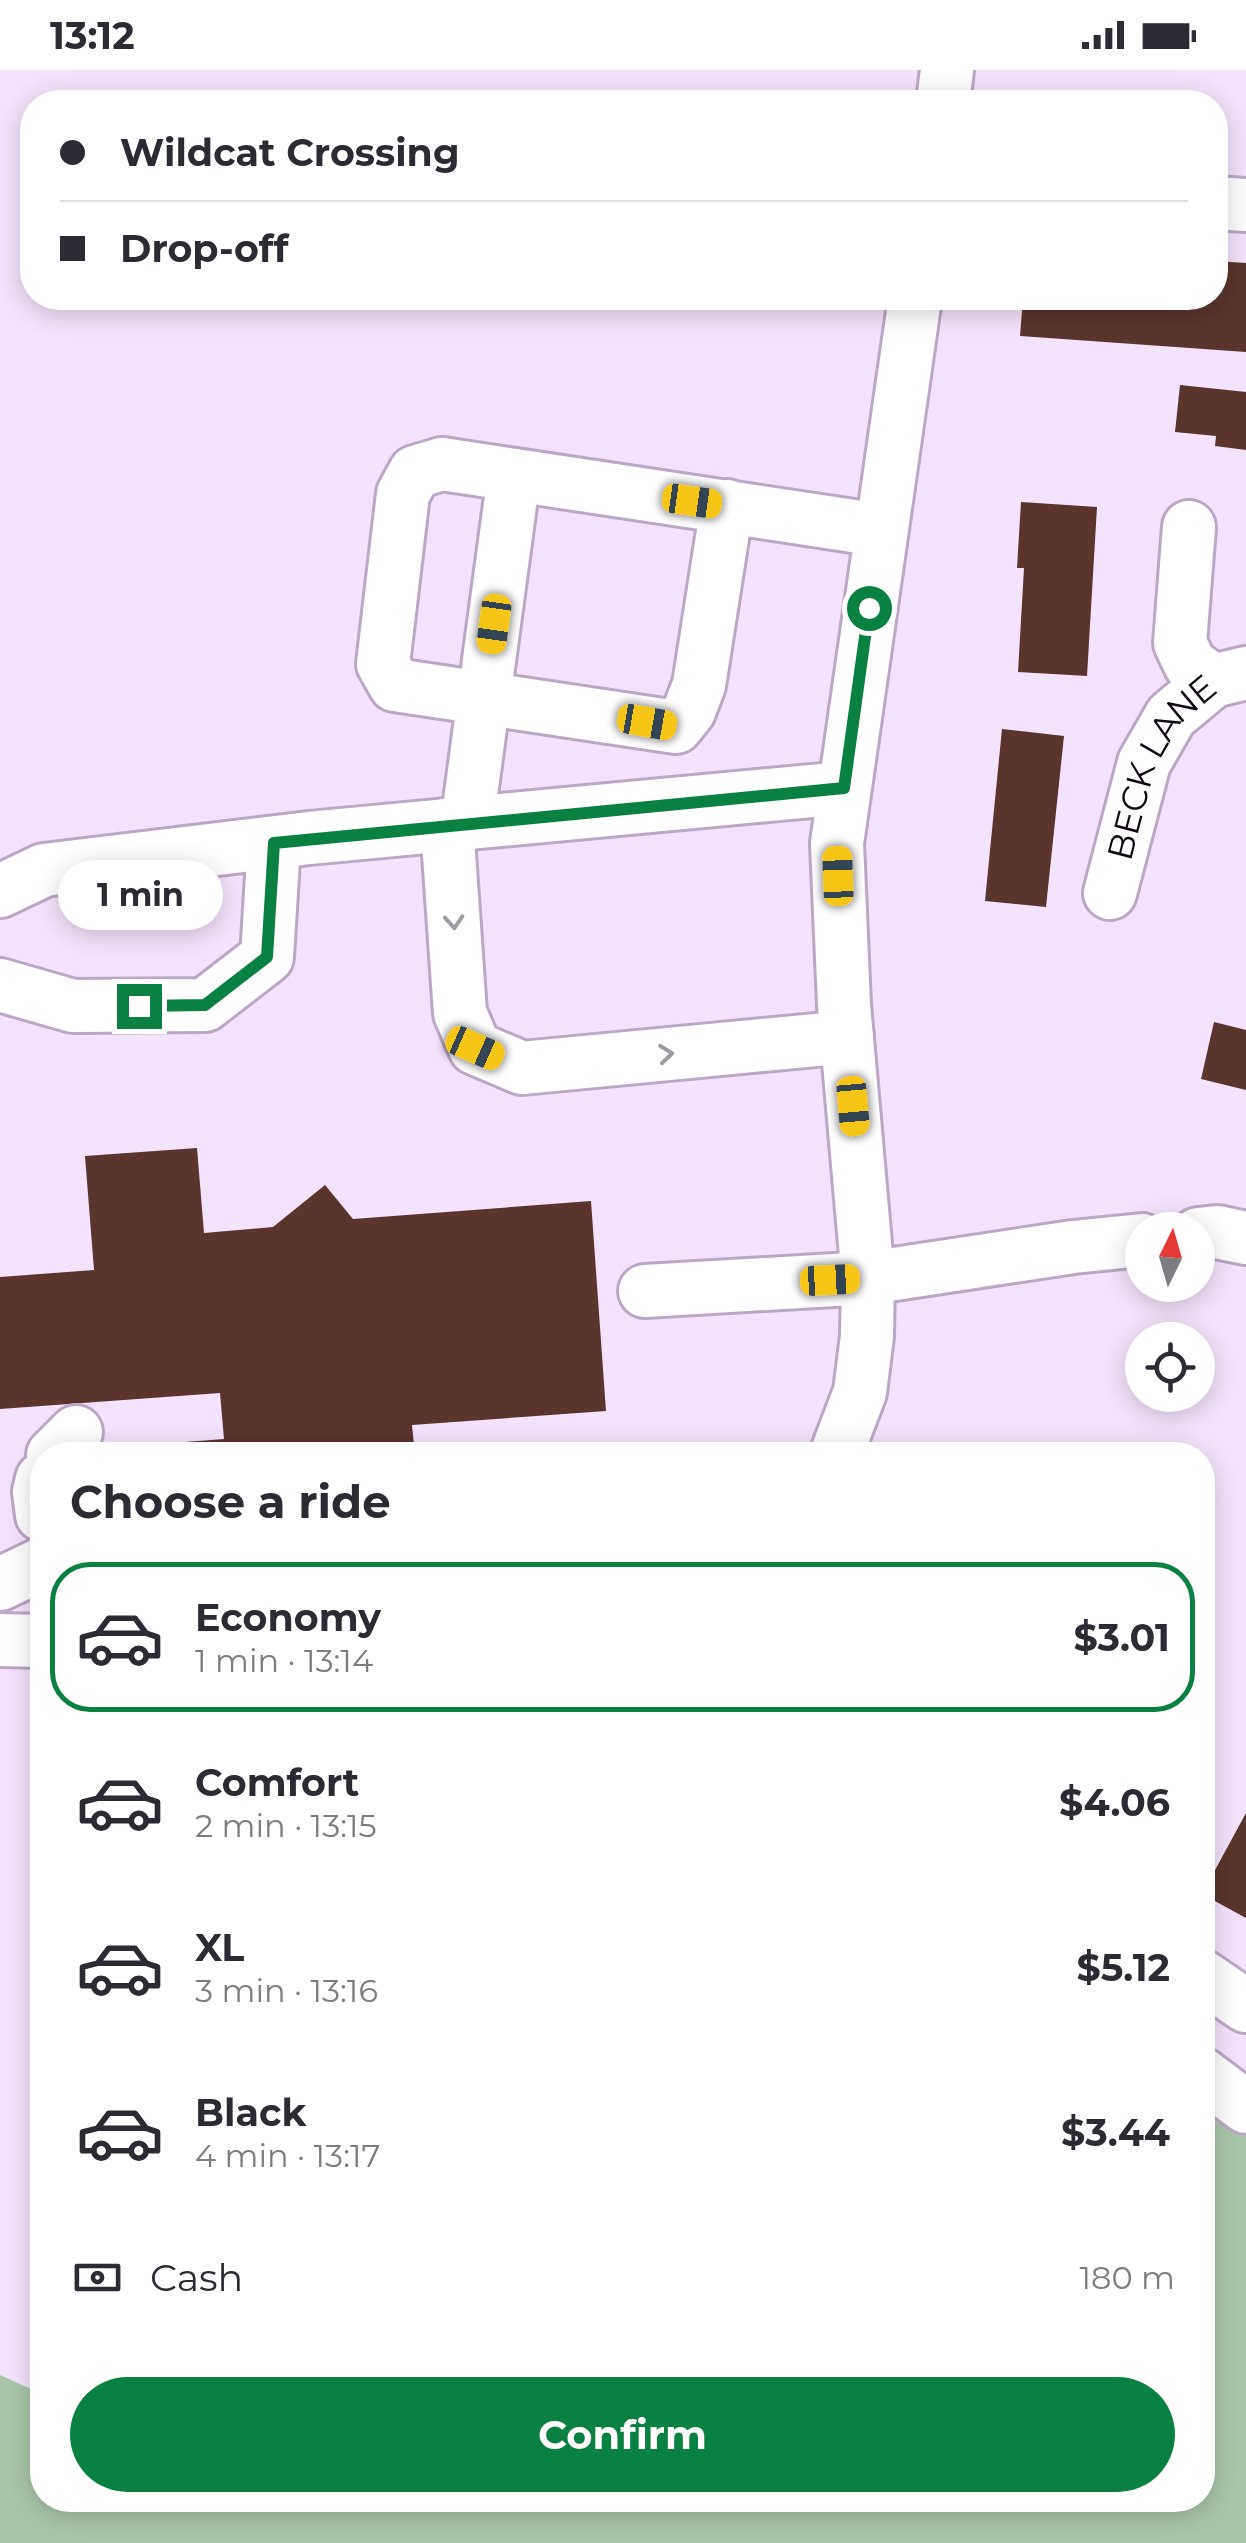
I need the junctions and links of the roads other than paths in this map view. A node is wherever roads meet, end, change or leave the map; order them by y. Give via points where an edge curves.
1 (912, 310) edge
2 (514, 474) junction
3 (726, 506) junction
4 (1189, 527) dead end
5 (880, 530) junction
6 (1229, 677) edge
7 (484, 698) junction
8 (844, 788) junction
9 (457, 824) junction
10 (274, 843) junction
11 (0, 891) edge
12 (1110, 893) dead end
13 (0, 984) edge
14 (847, 1037) junction
15 (1215, 1232) edge
16 (1246, 1238) edge
17 (1125, 1242) edge
18 (868, 1278) junction
19 (644, 1291) dead end
20 (841, 1442) edge
21 (30, 1570) edge
22 (0, 1584) edge
23 (0, 1640) edge
24 (30, 1640) edge
25 (1215, 1985) edge
26 (1246, 2006) edge
27 (1215, 2083) edge
28 (1246, 2106) edge

1 - 5 street
2 - 3 street
2 - 7 street
2 - 7 street via 442,464 414,472 403,494 384,664 396,685
3 - 5 street
3 - 7 street via 699,685 676,727
4 - 6 street via 1180,643 1190,664
5 - 8 street
6 - 12 street, BECK LANE via 1172,716 1144,763
7 - 9 street
8 - 9 street
8 - 14 street via 837,844
9 - 10 street
9 -> 14 street via 460,1013 475,1048 522,1068
10 - 11 street via 44,870
10 - 13 street via 267,957 205,1005 73,1006
14 - 18 street
15 - 16 street
17 - 18 street
18 - 19 street
18 - 20 street via 860,1392
21 - 22 street
23 - 24 street
25 - 26 street
27 - 28 street

